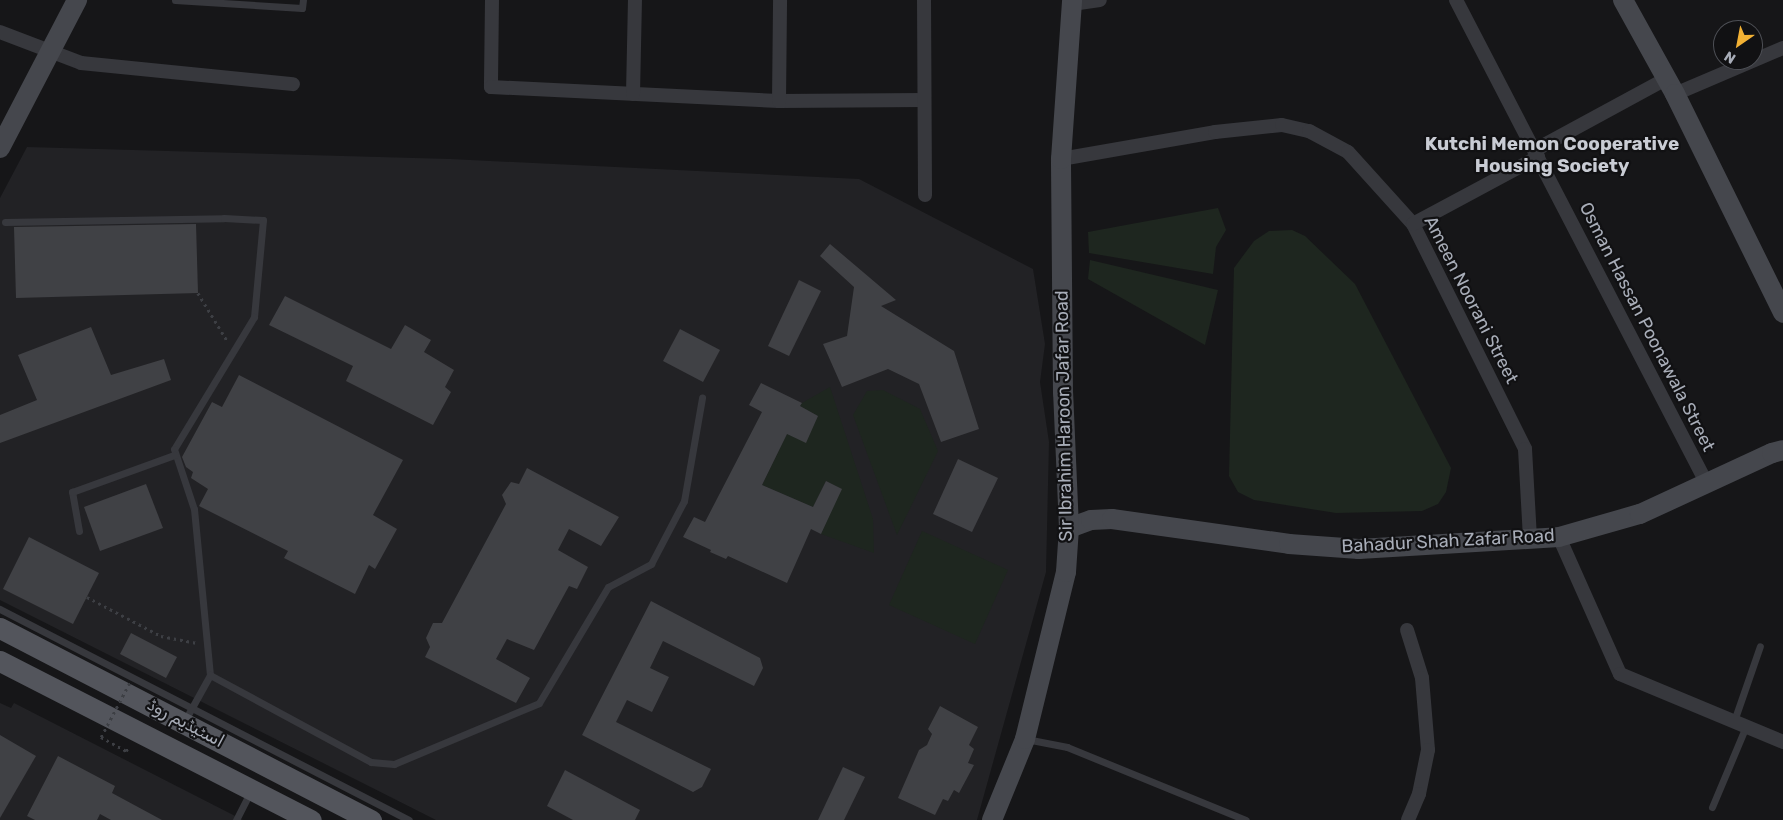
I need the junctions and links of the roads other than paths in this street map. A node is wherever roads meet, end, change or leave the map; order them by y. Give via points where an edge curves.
1 (77, 0) edge
2 (174, 0) edge
3 (303, 0) edge
4 (492, 0) edge
5 (635, 0) edge
6 (780, 0) edge
7 (924, 0) edge
8 (1100, 0) edge
9 (1456, 0) edge
10 (1624, 0) edge
11 (1072, 2) edge
12 (0, 32) edge
13 (1783, 48) edge
14 (50, 51) junction
15 (292, 84) dead end
16 (1671, 86) junction
17 (633, 94) junction
18 (924, 100) junction
19 (779, 101) junction
20 (0, 148) edge
21 (1537, 154) junction
22 (1061, 159) junction
23 (925, 195) dead end
24 (5, 222) dead end
25 (1413, 224) junction
26 (1783, 313) edge
27 (702, 398) dead end
28 (1779, 449) edge
29 (174, 455) junction
30 (1708, 484) junction
31 (1069, 528) junction
32 (79, 531) dead end
33 (1559, 537) junction
34 (1530, 538) junction
35 (0, 609) edge
36 (0, 628) edge
37 (1407, 630) dead end
38 (1760, 646) dead end
39 (0, 661) edge
40 (210, 675) junction
41 (188, 715) junction
42 (1740, 724) junction
43 (1025, 739) junction
44 (1783, 742) edge
45 (251, 789) junction
46 (1712, 807) dead end
47 (236, 820) edge
48 (311, 820) edge
49 (371, 820) edge
50 (409, 820) edge
51 (992, 820) edge
52 (1246, 820) edge
53 (1408, 820) edge

1 - 14 street
2 - 3 lane via 302,8
4 - 17 street via 491,87
5 - 17 street
6 - 19 street
7 - 18 street
8 - 11 street
9 - 21 street, Osman Hassan Poonawala Street
10 - 16 street
11 - 22 street, Sir Ibrahim Haroon Jafar Road
12 - 14 street
13 - 16 street
14 - 15 street via 81,63
14 - 20 street
16 - 21 street
16 - 26 street
17 - 19 street
18 - 19 street
18 - 23 street
21 - 25 street
21 - 30 street, Osman Hassan Poonawala Street
22 - 25 street, Ameen Noorani Street via 1215,132 1282,124 1309,131 1348,152
22 - 31 street, Sir Ibrahim Haroon Jafar Road via 1063,374
24 - 29 lane via 263,220 258,303 244,337 214,381
25 - 34 street, Ameen Noorani Street via 1525,449
27 - 40 lane via 684,501 651,564 608,587 539,703 394,764 371,762
28 - 30 street, Bahadur Shah Zafar Road
29 - 32 lane via 72,492
29 - 40 lane via 194,509
30 - 33 street, Bahadur Shah Zafar Road via 1640,514
31 - 34 street, Bahadur Shah Zafar Road via 1091,520 1112,519 1289,544 1359,549
31 - 43 street, Sir Ibrahim Haroon Jafar Road via 1066,572
33 - 34 street, Bahadur Shah Zafar Road
33 - 42 street via 1620,674
35 - 41 lane
36 - 41 main road, اسٹیڈیم روڈ
37 - 53 street via 1422,678 1428,750 1419,794
38 - 42 lane
39 - 45 main road, اسٹیڈیم روڈ
40 - 41 lane
41 - 49 main road, اسٹیڈیم روڈ
41 - 50 lane
42 - 44 street
42 - 46 lane
43 - 51 street, Sir Ibrahim Haroon Jafar Road
43 - 52 lane via 1068,746
45 - 47 lane
45 - 48 main road, اسٹیڈیم روڈ

